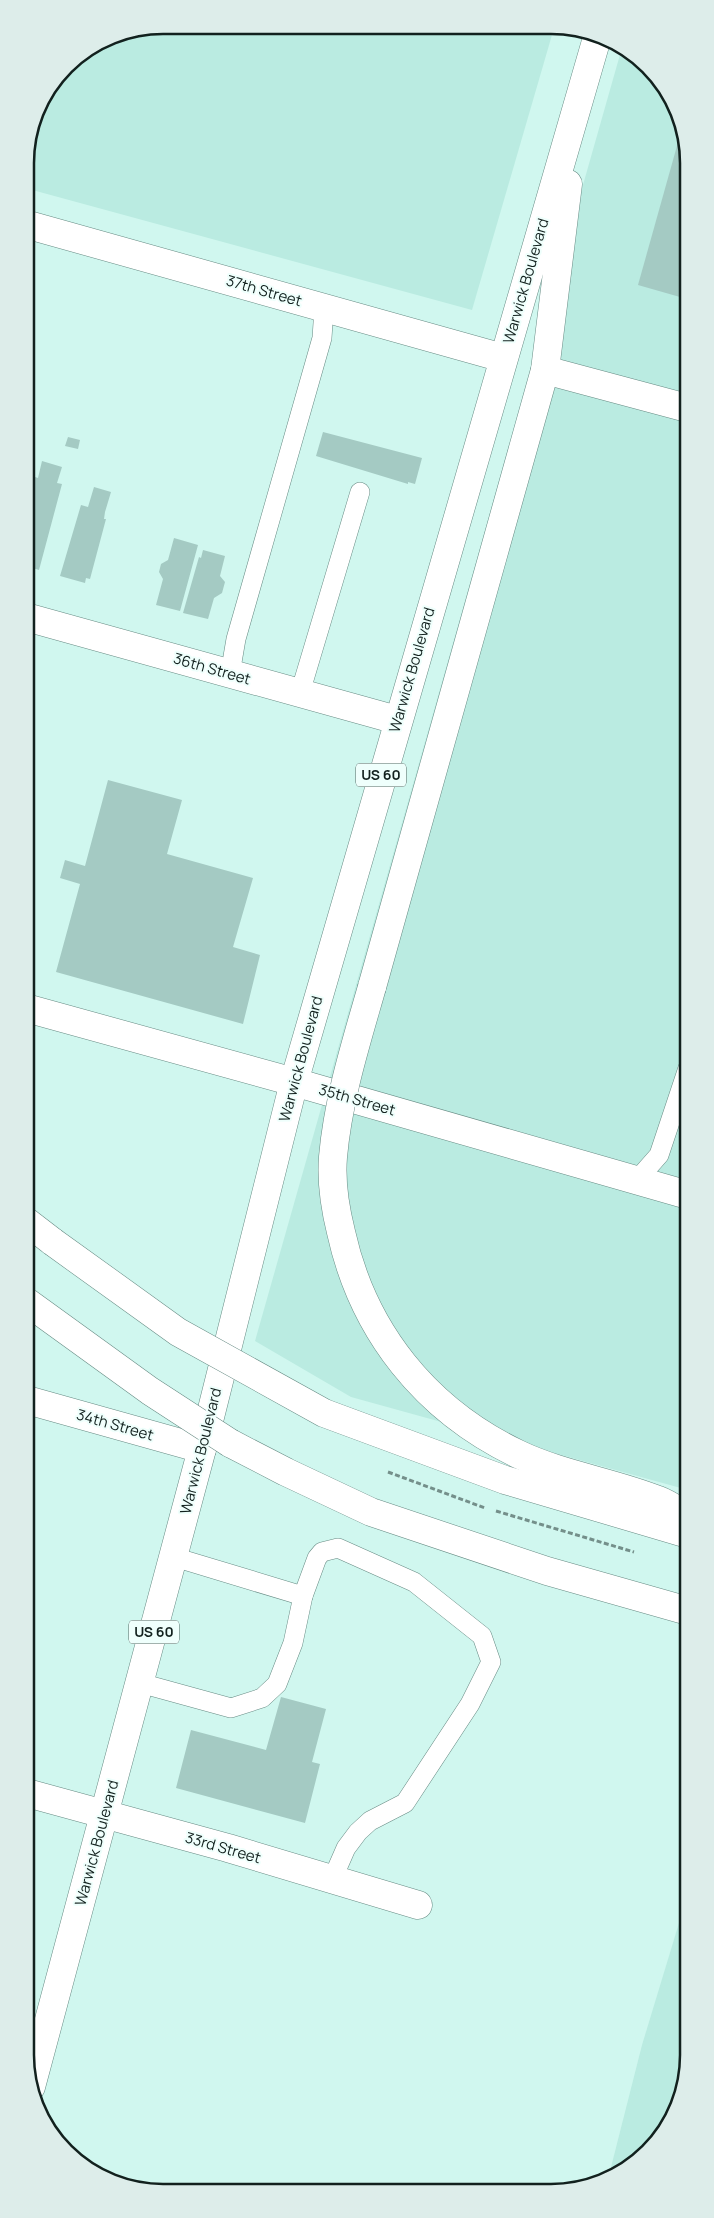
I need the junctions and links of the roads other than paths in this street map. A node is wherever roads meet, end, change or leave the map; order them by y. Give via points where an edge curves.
1 (596, 42) edge
2 (577, 105) junction
3 (34, 227) edge
4 (324, 308) junction
5 (503, 358) junction
6 (545, 370) junction
7 (680, 406) edge
8 (360, 492) dead end
9 (34, 619) edge
10 (230, 674) junction
11 (300, 693) junction
12 (397, 720) junction
13 (34, 1010) edge
14 (294, 1082) junction
15 (680, 1091) edge
16 (636, 1180) junction
17 (680, 1193) edge
18 (34, 1227) edge
19 (34, 1307) edge
20 (34, 1402) edge
21 (202, 1450) junction
22 (680, 1512) edge
23 (680, 1532) edge
24 (174, 1558) junction
25 (303, 1596) junction
26 (680, 1609) edge
27 (140, 1683) junction
28 (34, 1795) edge
29 (105, 1815) junction
30 (332, 1880) junction
31 (418, 1905) dead end
32 (35, 2069) edge

1 - 2 main road, Warwick Boulevard / US 60
2 - 5 main road, Warwick Boulevard / US 60
2 - 6 main road
3 - 4 main road, 37th Street
4 - 5 main road, 37th Street
4 - 10 lane via 322,338 236,639
5 - 12 main road, Warwick Boulevard / US 60
6 - 7 main road
6 - 22 main road, bridge via 339,1108 333,1185 346,1254 362,1300 389,1347 451,1413 520,1455 660,1501
8 - 11 lane
9 - 10 main road, 36th Street
10 - 11 main road, 36th Street
11 - 12 main road, 36th Street
12 - 14 main road, Warwick Boulevard / US 60
13 - 14 main road, 35th Street
14 - 16 main road, 35th Street
14 - 21 main road, Warwick Boulevard / US 60
15 - 16 lane via 658,1154
16 - 17 main road, 35th Street
18 - 23 main road, bridge via 178,1332 324,1413 505,1480
19 - 26 main road, bridge via 150,1391 230,1443 371,1512 547,1570
20 - 21 main road, 34th Street
21 - 24 main road, Warwick Boulevard / US 60
24 - 25 lane
24 - 27 main road, Warwick Boulevard / US 60
25 - 27 lane via 293,1644 277,1684 262,1698 231,1708
25 - 30 lane via 317,1558 322,1552 338,1548 414,1582 482,1636 491,1662 470,1704 405,1803 370,1821 358,1832 346,1848
27 - 29 main road, Warwick Boulevard / US 60
28 - 29 main road, 33rd Street
29 - 30 main road, 33rd Street
29 - 32 main road, Warwick Boulevard / US 60
30 - 31 main road, 33rd Street

